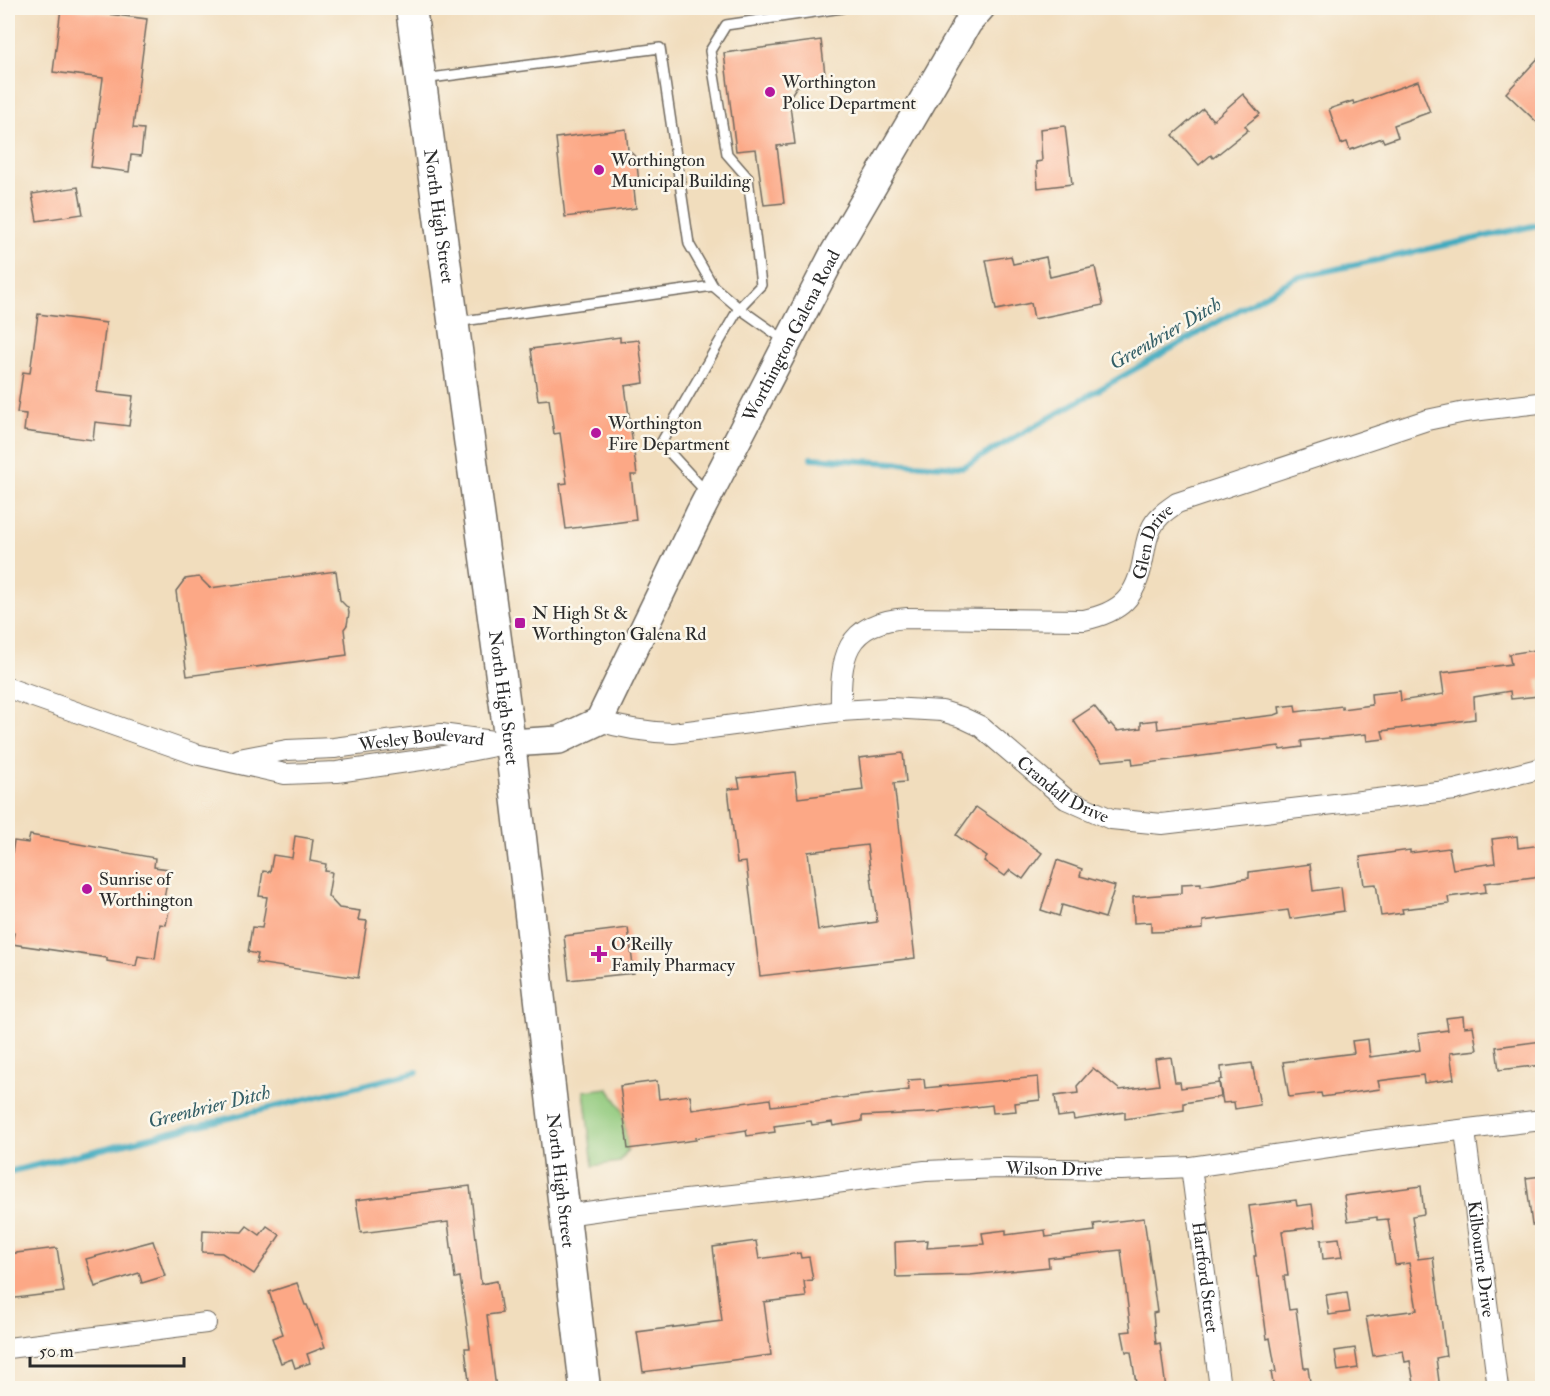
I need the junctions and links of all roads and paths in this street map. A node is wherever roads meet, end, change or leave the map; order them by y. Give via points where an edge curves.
1 (411, 8) edge
2 (842, 8) edge
3 (944, 8) edge
4 (977, 12) edge
5 (421, 80) junction
6 (713, 286) junction
7 (739, 308) junction
8 (453, 322) junction
9 (788, 342) junction
10 (1541, 403) edge
11 (709, 495) junction
12 (8, 688) edge
13 (841, 711) junction
14 (599, 721) junction
15 (510, 743) junction
16 (1542, 768) edge
17 (1542, 1120) edge
18 (1465, 1131) junction
19 (1191, 1167) junction
20 (565, 1215) junction
21 (206, 1323) dead end
22 (8, 1348) edge
23 (585, 1389) edge
24 (1220, 1389) edge
25 (1498, 1389) edge

1 - 5 main road, North High Street
2 - 7 lane via 726,25 710,51 726,154 748,178 761,285
3 - 4 lane
4 - 9 street, Worthington Galena Road via 834,253
5 - 6 lane via 660,48 689,244
5 - 8 main road, North High Street
6 - 7 lane
6 - 8 lane
7 - 9 lane
7 - 11 lane via 661,443
8 - 15 main road, North High Street
9 - 11 street, Worthington Galena Road
10 - 13 street, Glen Drive via 1427,420 1177,504 1151,527 1138,583 1130,597 1117,610 1101,617 885,619 855,638 847,651 840,680
11 - 14 street, Worthington Galena Road
12 - 15 street, Wesley Boulevard via 195,754 285,774 337,772
13 - 14 street, Crandall Drive via 673,733 647,732
13 - 16 street, Crandall Drive via 915,708 961,717 980,726 1066,799 1111,819 1136,822 1162,824 1455,790
14 - 15 street via 559,740
15 - 20 main road, North High Street
17 - 18 street, Wilson Drive
18 - 19 street, Wilson Drive
18 - 25 street, Kilbourne Drive
19 - 20 street, Wilson Drive via 925,1171
19 - 24 street, Hartford Street
20 - 23 main road, North High Street
21 - 22 street

